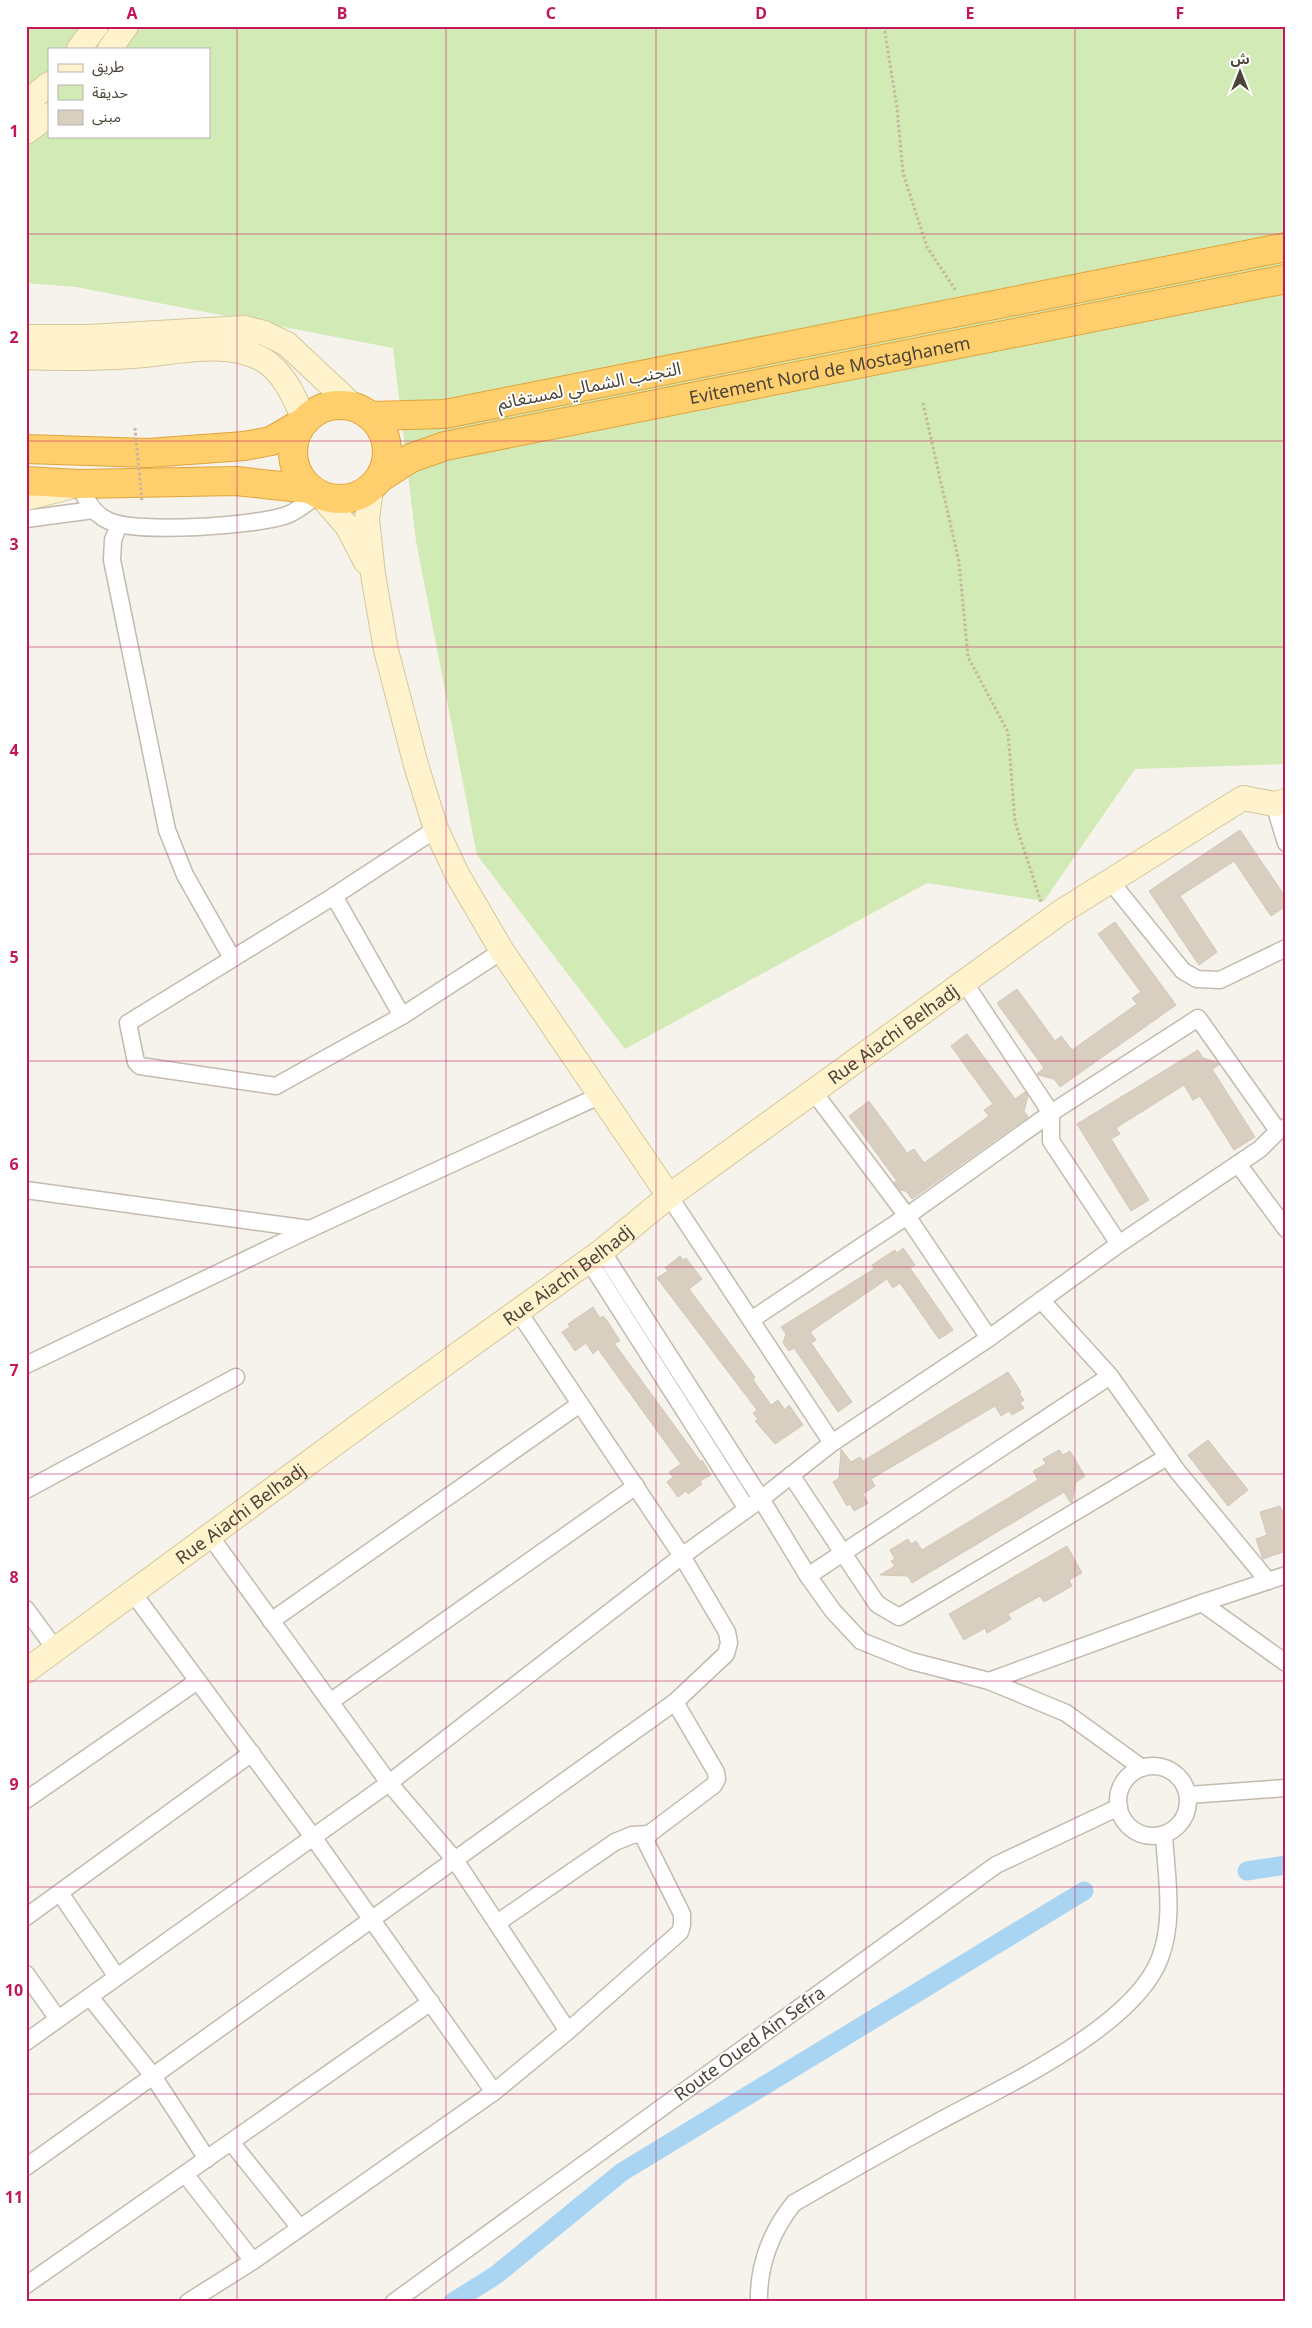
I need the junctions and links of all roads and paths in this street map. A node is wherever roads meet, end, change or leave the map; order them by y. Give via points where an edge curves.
1 (96, 26) edge
2 (126, 26) edge
3 (884, 26) edge
4 (80, 48) edge
5 (111, 48) edge
6 (48, 85) edge
7 (26, 103) edge
8 (48, 116) edge
9 (26, 132) edge
10 (1286, 246) edge
11 (1286, 280) edge
12 (969, 310) junction
13 (26, 337) edge
14 (806, 342) joint
15 (26, 357) edge
16 (922, 404) dead end
17 (363, 412) junction
18 (305, 420) junction
19 (135, 428) dead end
20 (26, 449) edge
21 (26, 480) edge
22 (376, 483) junction
23 (79, 484) junction
24 (316, 493) junction
25 (26, 498) edge
26 (142, 502) dead end
27 (93, 510) junction
28 (26, 519) edge
29 (119, 524) junction
30 (373, 574) junction
31 (1280, 803) edge
32 (436, 829) junction
33 (1286, 843) edge
34 (1111, 882) junction
35 (334, 896) junction
36 (1048, 921) junction
37 (1286, 948) edge
38 (502, 951) junction
39 (232, 958) junction
40 (964, 982) junction
41 (402, 1016) junction
42 (813, 1091) junction
43 (601, 1095) junction
44 (1052, 1113) junction
45 (1282, 1129) edge
46 (1238, 1164) junction
47 (26, 1190) edge
48 (669, 1196) junction
49 (907, 1216) junction
50 (310, 1229) junction
51 (1286, 1229) edge
52 (1119, 1244) junction
53 (595, 1256) junction
54 (1041, 1300) junction
55 (518, 1311) junction
56 (751, 1320) junction
57 (989, 1338) junction
58 (26, 1365) edge
59 (1110, 1376) junction
60 (236, 1377) dead end
61 (580, 1404) junction
62 (832, 1442) junction
63 (1167, 1457) junction
64 (791, 1475) junction
65 (636, 1486) junction
66 (26, 1490) edge
67 (761, 1499) junction
68 (748, 1509) junction
69 (210, 1536) junction
70 (843, 1553) junction
71 (682, 1556) junction
72 (1286, 1575) edge
73 (808, 1576) junction
74 (1268, 1581) junction
75 (133, 1593) junction
76 (1202, 1603) junction
77 (26, 1609) edge
78 (271, 1621) junction
79 (56, 1650) junction
80 (1286, 1663) edge
81 (26, 1671) edge
82 (989, 1681) junction
83 (196, 1682) junction
84 (330, 1702) junction
85 (675, 1702) junction
86 (252, 1753) junction
87 (1142, 1768) junction
88 (389, 1783) junction
89 (1286, 1788) edge
90 (1188, 1795) junction
91 (26, 1800) edge
92 (1119, 1807) junction
93 (649, 1834) junction
94 (1164, 1834) junction
95 (313, 1837) junction
96 (455, 1860) junction
97 (60, 1892) junction
98 (29, 1910) edge
99 (372, 1919) junction
100 (497, 1923) junction
101 (26, 1974) edge
102 (118, 1977) junction
103 (90, 1996) junction
104 (431, 2002) junction
105 (58, 2019) junction
106 (568, 2031) junction
107 (26, 2042) edge
108 (153, 2076) junction
109 (494, 2092) junction
110 (231, 2142) junction
111 (207, 2159) junction
112 (26, 2168) edge
113 (185, 2174) junction
114 (300, 2228) junction
115 (253, 2261) junction
116 (26, 2285) edge
117 (188, 2302) edge
118 (394, 2302) edge
119 (759, 2302) edge

1 - 4 street
2 - 5 street
3 - 12 path via 904,173 926,247
6 - 7 street
8 - 9 street
10 - 12 highway, Evitement Nord de Mostaghanem
11 - 22 highway, Evitement Nord de Mostaghanem via 445,446 410,458
12 - 14 highway, Evitement Nord de Mostaghanem
13 - 17 street via 88,337 244,328 286,344
14 - 17 highway, التجنب الشمالي لمستغانم via 445,414
15 - 18 street via 135,356 221,348 246,352 265,361 280,374
16 - 36 path via 960,562 968,657 1008,732 1015,822
17 - 18 highway via 341,405 315,412
17 - 22 highway via 380,427 386,439 386,466
18 - 20 highway via 271,441 244,446 148,452
18 - 24 highway via 292,455 301,479
19 - 26 path, bridge
21 - 23 highway
22 - 24 highway via 360,495 347,499
22 - 30 street via 367,519
23 - 24 highway via 236,481
23 - 25 street
23 - 27 street
24 - 29 street via 287,515 244,523 150,528
24 - 30 street via 347,526
27 - 28 street
27 - 29 street
29 - 39 street via 113,540 112,560 167,830 185,875
30 - 32 street via 386,650
31 - 33 street
31 - 34 street, Rue Aiachi Belhadj via 1243,798
32 - 35 street
32 - 38 street via 457,874
34 - 36 street, Rue Aiachi Belhadj
34 - 37 street via 1183,971 1196,979 1220,980
35 - 39 street
35 - 41 street
36 - 40 street, Rue Aiachi Belhadj
38 - 41 street
38 - 43 street
39 - 41 street via 128,1023 136,1062 140,1066 276,1086
40 - 42 street, Rue Aiachi Belhadj
40 - 44 street
42 - 48 street, Rue Aiachi Belhadj
42 - 49 street
43 - 48 street
43 - 50 street
44 - 45 street via 1198,1018
44 - 49 street
44 - 52 street via 1052,1141
45 - 46 street
46 - 51 street
46 - 52 street
47 - 50 street
48 - 53 street, Rue Aiachi Belhadj
48 - 56 street
49 - 56 street
49 - 57 street
50 - 58 street
52 - 54 street
53 - 55 street, Rue Aiachi Belhadj
53 - 67 street
53 - 68 street
54 - 57 street
54 - 59 street
55 - 61 street
55 - 69 street, Rue Aiachi Belhadj
56 - 62 street
57 - 62 street
59 - 63 street
59 - 70 street
60 - 66 street
61 - 65 street
61 - 78 street
62 - 64 street
63 - 70 street via 900,1617 877,1604
63 - 74 street
64 - 67 street
64 - 70 street
65 - 71 street
65 - 84 street
67 - 68 street
67 - 73 street
68 - 71 street
69 - 75 street, Rue Aiachi Belhadj
69 - 78 street
70 - 73 street
71 - 85 street via 727,1632 729,1644 726,1654
71 - 88 street
72 - 74 street
73 - 82 street via 833,1611 861,1641 911,1661
74 - 76 street
75 - 79 street, Rue Aiachi Belhadj
75 - 83 street
76 - 80 street
76 - 82 street
77 - 79 street
78 - 84 street
79 - 81 street, Rue Aiachi Belhadj
82 - 87 street via 1066,1713
83 - 86 street
83 - 91 street
84 - 88 street
85 - 93 street via 717,1779 714,1785
85 - 96 street
86 - 95 street
86 - 97 street
87 - 90 street via 1152,1766 1172,1771
87 - 92 street via 1126,1778 1118,1797
88 - 95 street
88 - 96 street
89 - 90 street
90 - 94 street via 1186,1814 1177,1826
92 - 94 street via 1135,1831 1144,1835
92 - 118 street, Route Oued Ain Sefra via 996,1865
93 - 100 street via 632,1835 615,1842
93 - 106 street via 646,1842 682,1914 680,1932
94 - 119 street via 1169,1926 1160,1958 1149,1980 1123,2008 1063,2054 794,2203 782,2218 767,2252 759,2279
95 - 99 street
95 - 102 street
96 - 99 street
96 - 100 street
97 - 98 street
97 - 102 street
99 - 104 street
99 - 108 street
100 - 106 street
101 - 105 street
102 - 103 street
103 - 105 street
103 - 108 street
104 - 109 street
104 - 110 street
105 - 107 street
106 - 109 street
108 - 111 street
108 - 112 street
109 - 114 street
110 - 111 street
110 - 114 street
111 - 113 street
113 - 115 street
113 - 116 street
114 - 115 street
115 - 117 street

